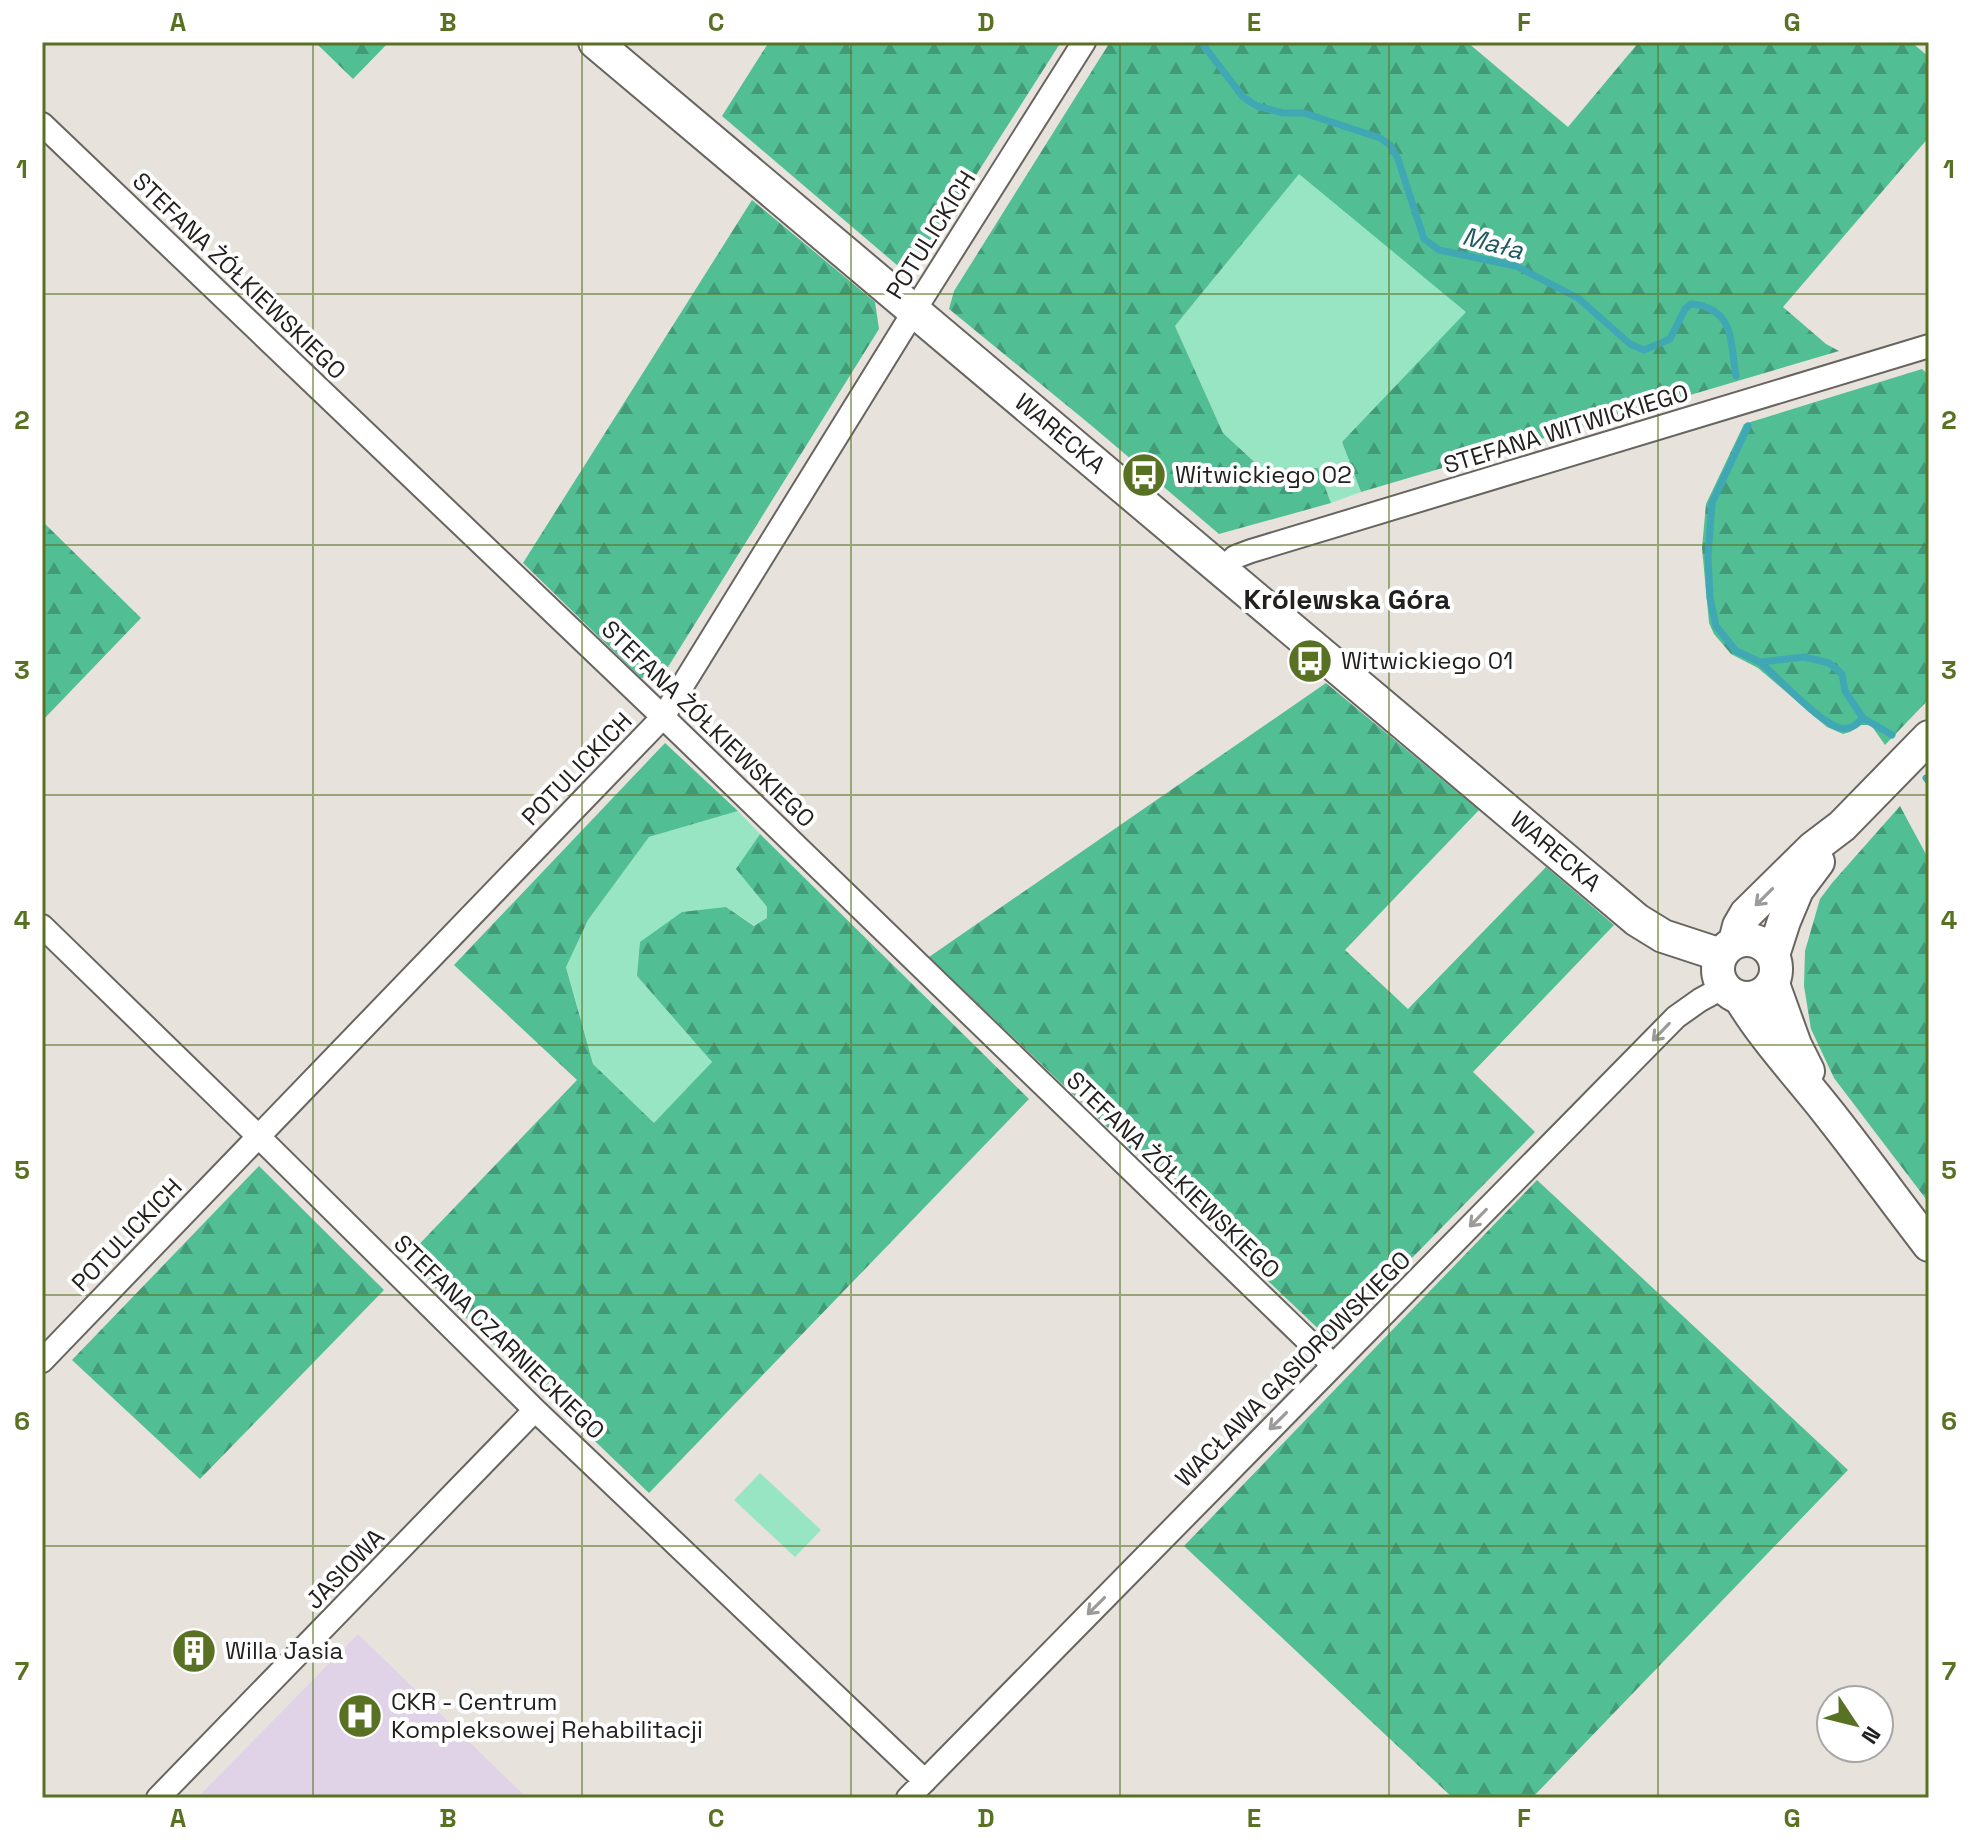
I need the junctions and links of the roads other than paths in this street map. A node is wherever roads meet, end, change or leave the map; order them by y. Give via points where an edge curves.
1 (595, 42) edge
2 (1084, 42) edge
3 (42, 124) edge
4 (914, 311) junction
5 (1929, 346) edge
6 (1223, 570) junction
7 (663, 717) junction
8 (1929, 737) edge
9 (1842, 826) junction
10 (42, 926) edge
11 (1728, 948) junction
12 (1773, 969) junction
13 (1732, 992) junction
14 (1827, 1110) junction
15 (258, 1136) junction
16 (1929, 1245) edge
17 (42, 1361) edge
18 (1333, 1365) junction
19 (535, 1410) junction
20 (925, 1781) junction
21 (158, 1798) edge
22 (908, 1798) edge

1 - 4 street, WARECKA
2 - 4 street, POTULICKICH
3 - 7 street, STEFANA ŻÓŁKIEWSKIEGO
4 - 6 street, WARECKA
4 - 7 street, POTULICKICH
5 - 6 street, STEFANA WITWICKIEGO via 1251,551 1235,557
6 - 11 street, WARECKA via 1637,920 1663,936
7 - 15 street, POTULICKICH
7 - 18 street, STEFANA ŻÓŁKIEWSKIEGO
8 - 9 street
9 -> 11 street via 1746,914
9 - 12 street via 1797,890
10 - 15 street, STEFANA CZARNIECKIEGO
11 - 12 street via 1746,939 1756,941 1765,946
11 - 13 street via 1717,974
12 - 13 street via 1766,992 1757,997
12 - 14 street via 1795,1045
13 - 14 street
13 -> 18 street, WACŁAWA GĄSIOROWSKIEGO via 1700,1000 1676,1017
14 - 16 street
15 - 17 street, POTULICKICH
15 - 19 street, STEFANA CZARNIECKIEGO
18 -> 20 street, WACŁAWA GĄSIOROWSKIEGO
19 - 20 street, STEFANA CZARNIECKIEGO
19 - 21 street, JASIOWA
20 - 22 street, WACŁAWA GĄSIOROWSKIEGO

